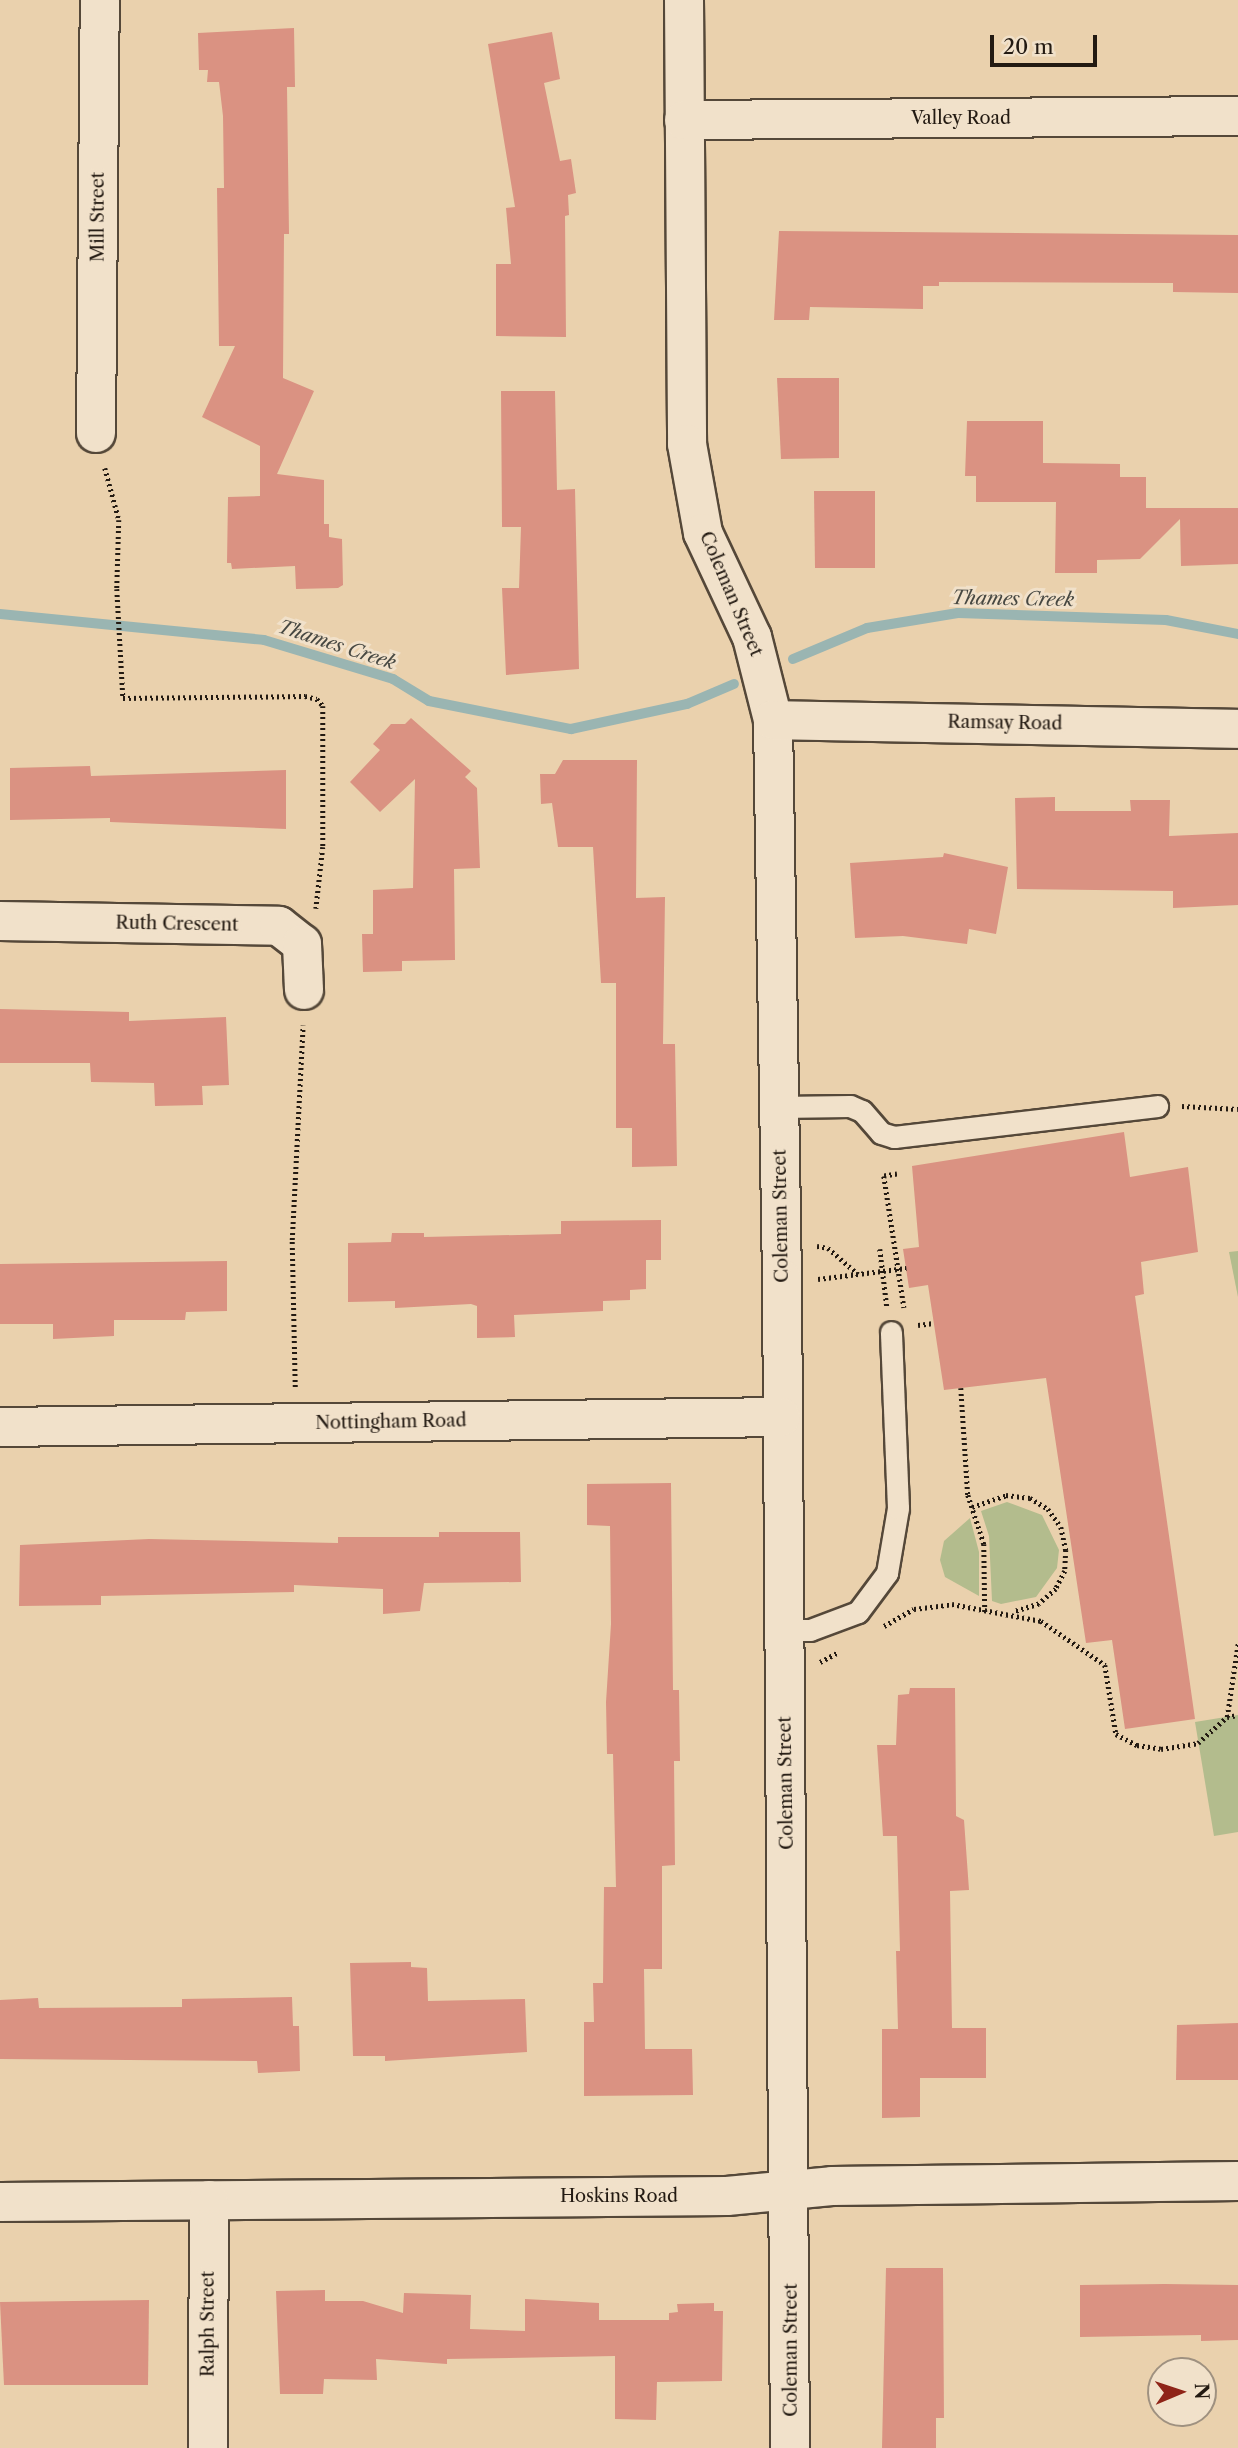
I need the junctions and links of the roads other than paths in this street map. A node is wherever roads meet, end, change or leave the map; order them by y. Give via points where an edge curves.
1 (100, 0) edge
2 (684, 0) edge
3 (1238, 116) edge
4 (684, 120) junction
5 (96, 433) road end
6 (773, 720) junction
7 (1238, 729) edge
8 (0, 921) edge
9 (304, 989) road end
10 (1157, 1106) road end
11 (779, 1107) junction
12 (900, 1329) road end
13 (782, 1417) junction
14 (0, 1427) edge
15 (785, 1630) junction
16 (1238, 2181) edge
17 (791, 2191) junction
18 (209, 2200) junction
19 (0, 2202) edge
20 (208, 2448) edge
21 (790, 2448) edge

1 - 5 street, Mill Street
2 - 4 street, Coleman Street
3 - 4 street, Valley Road
4 - 6 street, Coleman Street via 684,344 693,490 704,534 762,665
6 - 7 street, Ramsay Road
6 - 11 street, Coleman Street
8 - 9 street, Ruth Crescent via 279,926 302,944
10 - 11 lane via 894,1137 881,1133 862,1111 850,1106
11 - 13 street, Coleman Street
12 - 15 lane via 898,1508 887,1573 858,1612 810,1630
13 - 14 street, Nottingham Road
13 - 15 street, Coleman Street
15 - 17 street, Coleman Street
16 - 17 street, Hoskins Road via 832,2186
17 - 18 street, Hoskins Road via 727,2196
17 - 21 street, Coleman Street
18 - 19 street, Hoskins Road
18 - 20 street, Ralph Street

